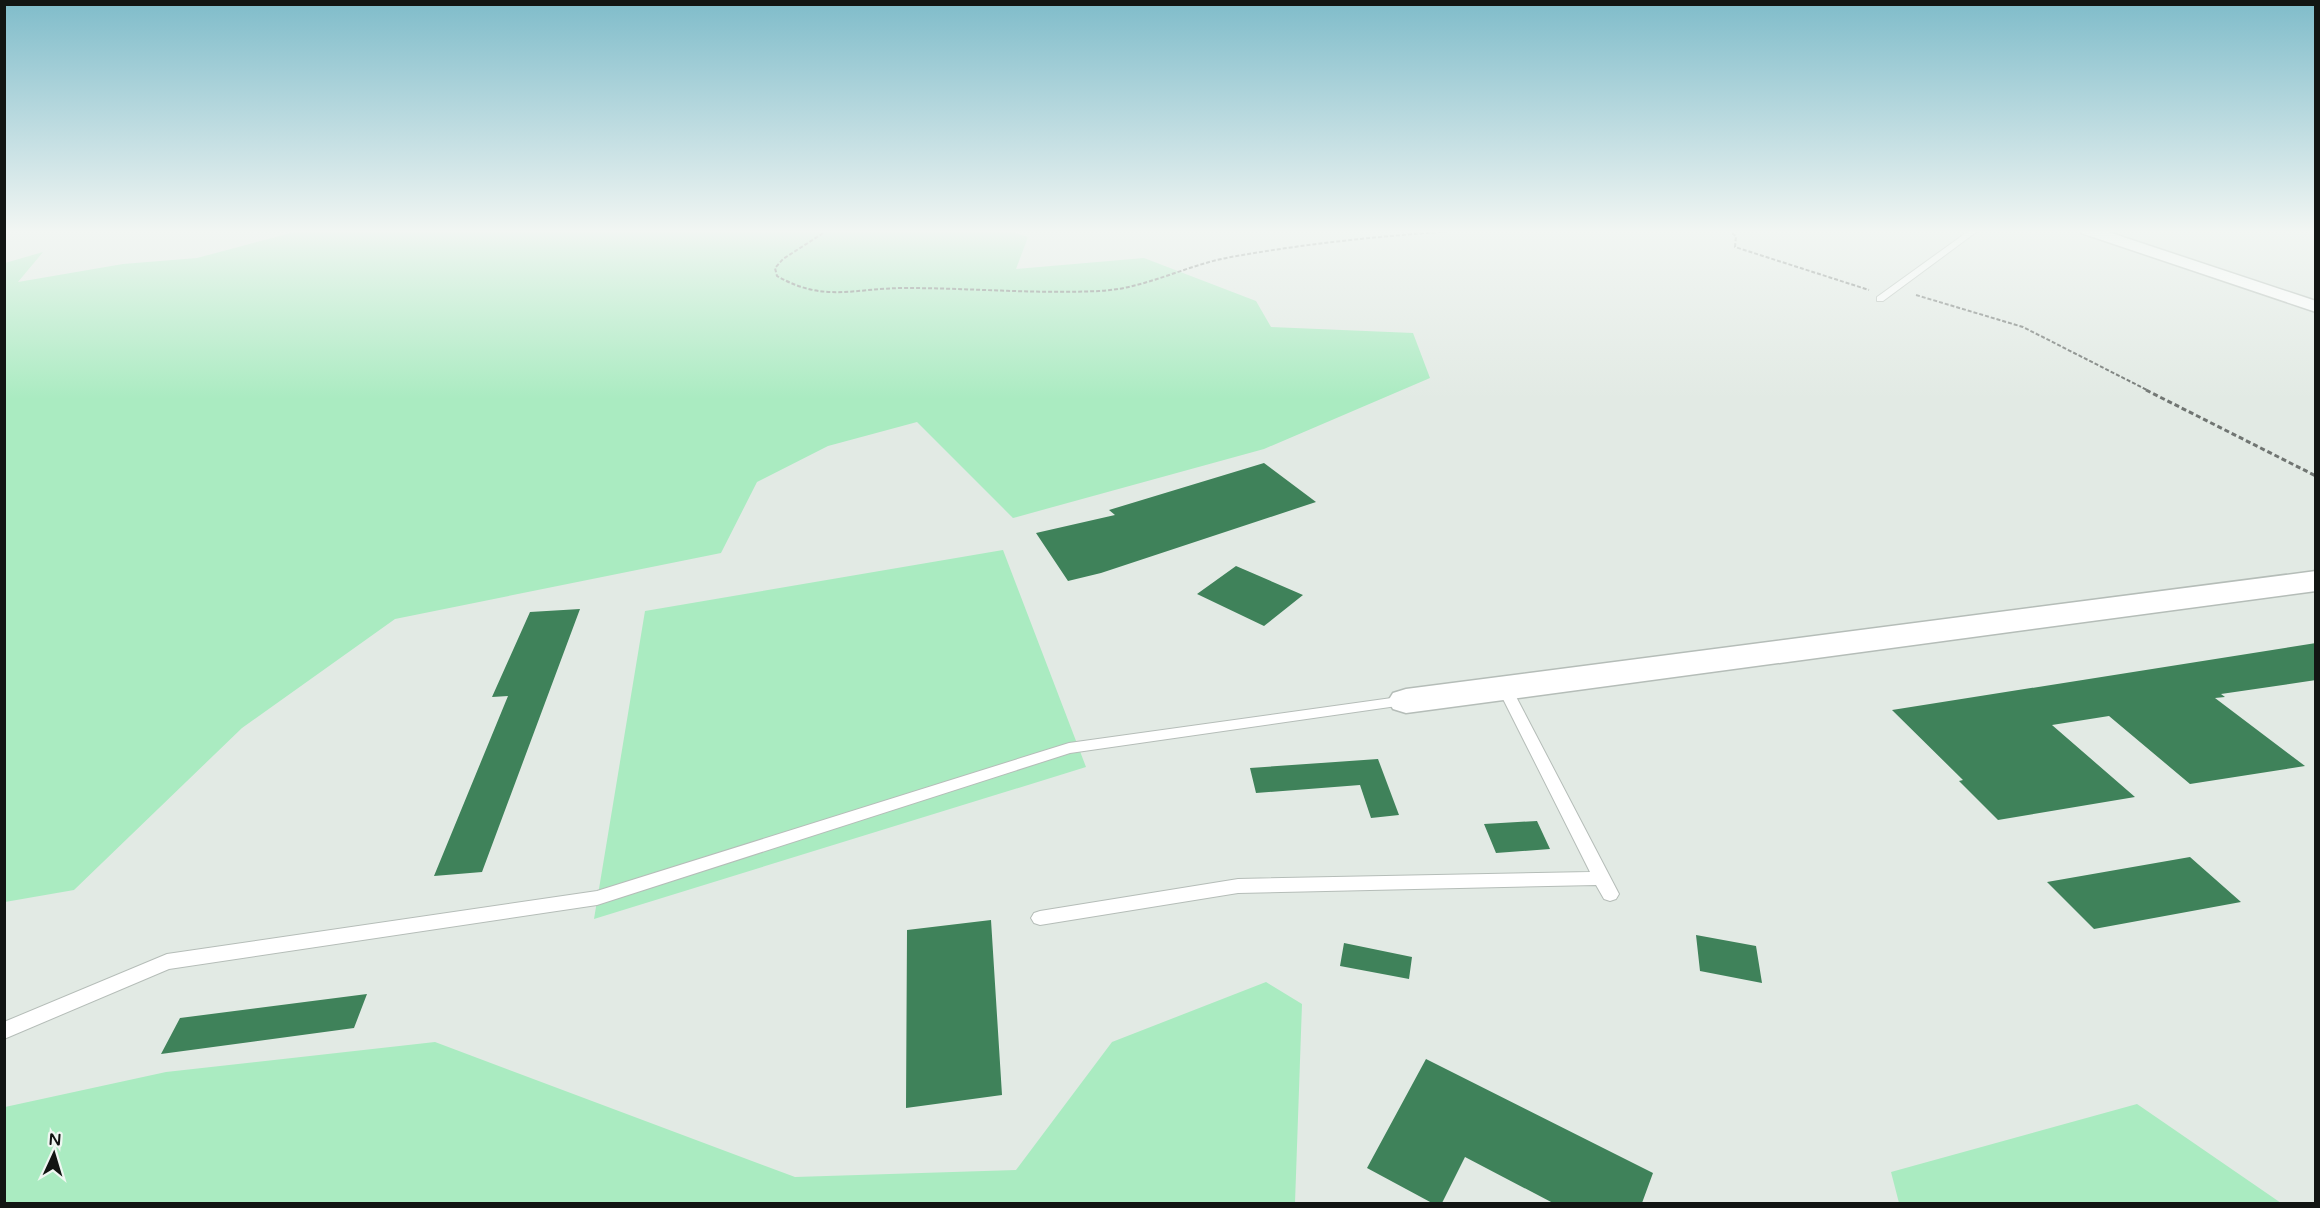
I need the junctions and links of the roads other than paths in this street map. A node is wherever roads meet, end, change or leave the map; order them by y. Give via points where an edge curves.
1 (1900, 286) edge
2 (2255, 286) edge
3 (1882, 297) road end
4 (2316, 307) edge
5 (2316, 581) edge
6 (1504, 687) junction
7 (1406, 701) joint
8 (1601, 878) junction
9 (1610, 894) dead end
10 (1041, 918) dead end
11 (4, 1031) edge

1 - 3 lane
2 - 4 street
5 - 6 street
6 - 7 street
6 - 8 lane
7 - 11 lane via 1069,748 597,898 167,962
8 - 9 lane
8 - 10 lane via 1238,886

